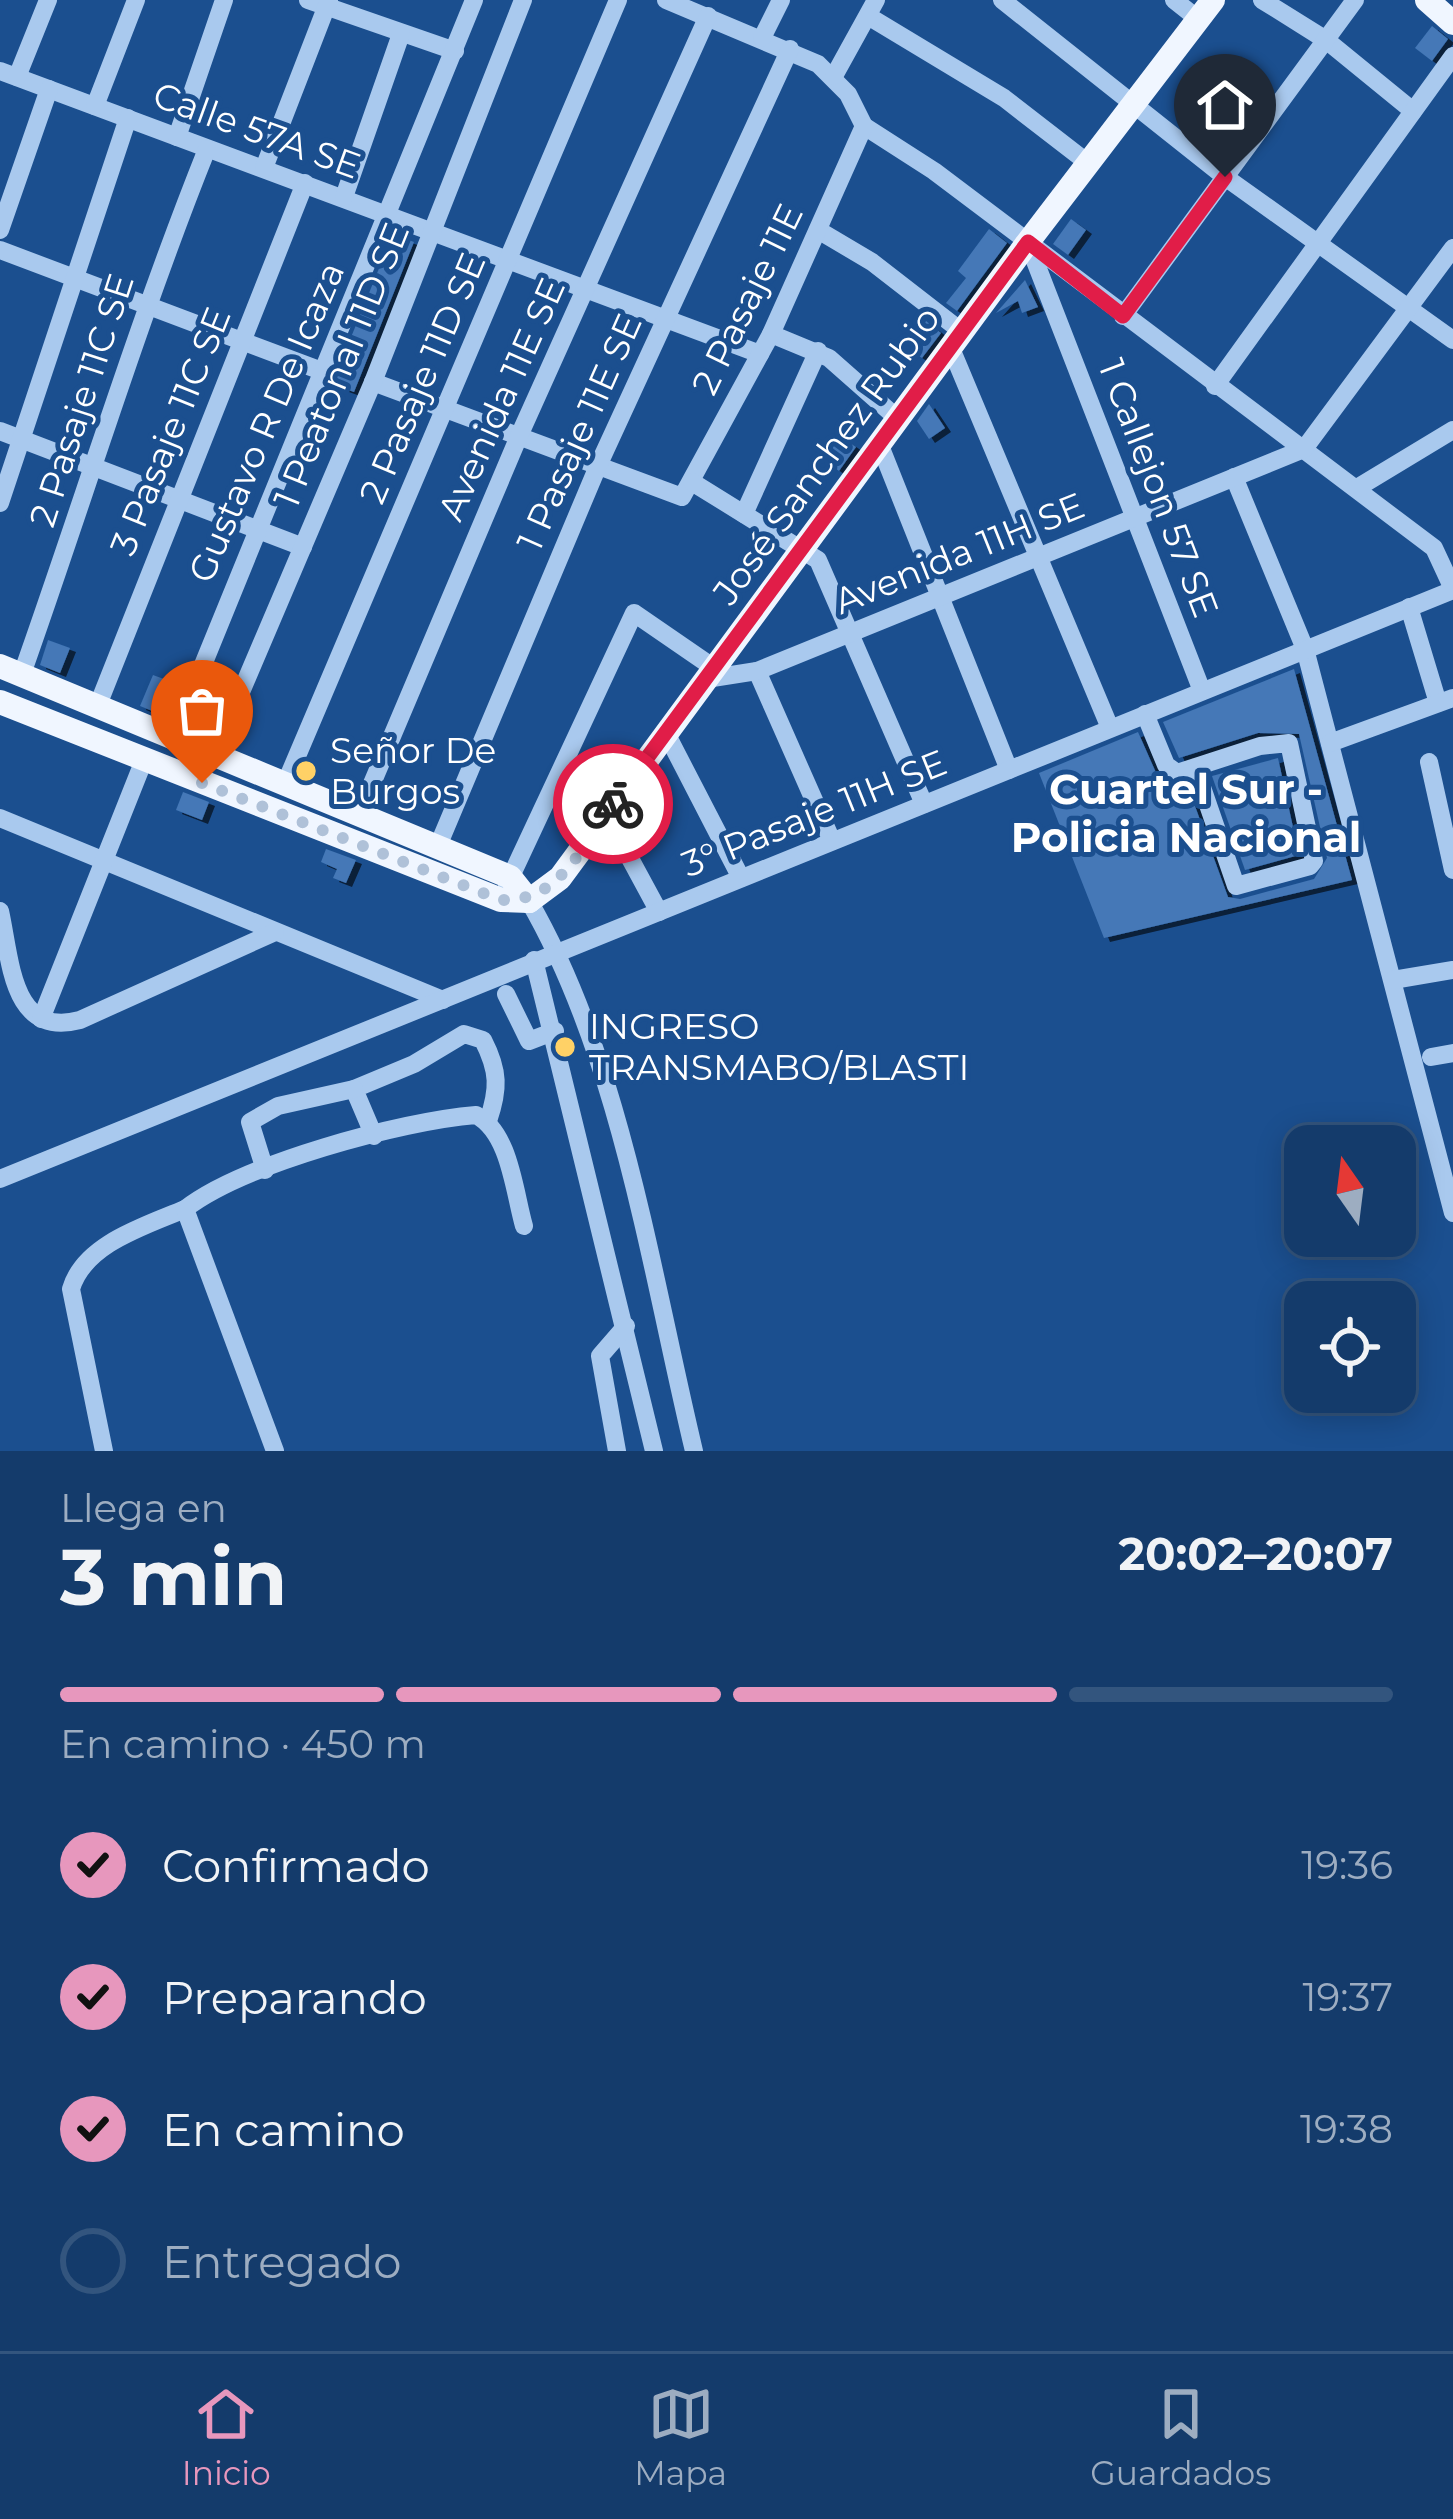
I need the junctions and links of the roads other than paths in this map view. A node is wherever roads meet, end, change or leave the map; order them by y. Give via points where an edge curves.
1 (48, 0) edge
2 (136, 0) edge
3 (224, 0) edge
4 (474, 0) edge
5 (523, 0) edge
6 (618, 0) edge
7 (781, 0) edge
8 (1002, 0) edge
9 (1040, 0) edge
10 (1174, 0) edge
11 (1262, 0) edge
12 (1355, 0) edge
13 (1427, 0) edge
14 (321, 2) edge
15 (678, 2) edge
16 (872, 8) edge
17 (1205, 10) edge
18 (708, 16) junction
19 (1026, 19) junction
20 (1453, 23) edge
21 (401, 34) junction
22 (762, 38) junction
23 (1325, 40) junction
24 (790, 49) junction
25 (455, 51) junction
26 (1453, 56) edge
27 (9, 74) edge
28 (833, 76) junction
29 (49, 89) junction
30 (95, 106) junction
31 (1132, 106) junction
32 (1413, 111) junction
33 (128, 118) junction
34 (864, 126) junction
35 (177, 137) junction
36 (207, 149) junction
37 (1088, 163) junction
38 (264, 168) junction
39 (1225, 177) junction
40 (305, 183) junction
41 (344, 197) junction
42 (390, 214) junction
43 (431, 229) junction
44 (0, 230) edge
45 (818, 230) junction
46 (1028, 242) junction
47 (1318, 242) junction
48 (1453, 248) edge
49 (0, 250) edge
50 (509, 258) junction
51 (71, 277) junction
52 (587, 287) junction
53 (145, 304) junction
54 (1412, 310) junction
55 (1123, 316) junction
56 (666, 317) junction
57 (772, 334) junction
58 (956, 339) junction
59 (1453, 340) edge
60 (241, 341) junction
61 (818, 351) junction
62 (760, 354) junction
63 (320, 370) junction
64 (373, 382) junction
65 (1215, 386) junction
66 (445, 409) junction
67 (897, 418) junction
68 (0, 431) edge
69 (1447, 433) edge
70 (519, 436) junction
71 (22, 438) junction
72 (879, 443) junction
73 (1304, 449) junction
74 (1453, 457) edge
75 (598, 466) junction
76 (95, 467) junction
77 (1234, 477) junction
78 (1357, 488) junction
79 (687, 490) junction
80 (176, 500) junction
81 (0, 503) edge
82 (744, 514) junction
83 (1137, 517) junction
84 (256, 530) junction
85 (303, 547) junction
86 (800, 548) junction
87 (1041, 556) junction
88 (1453, 590) edge
89 (940, 596) junction
90 (1409, 607) junction
91 (851, 633) junction
92 (1305, 650) junction
93 (11, 670) edge
94 (757, 671) junction
95 (710, 674) junction
96 (1202, 691) junction
97 (1446, 701) edge
98 (0, 702) edge
99 (98, 705) junction
100 (1145, 715) junction
101 (1111, 728) junction
102 (666, 733) junction
103 (174, 736) junction
104 (1330, 743) junction
105 (215, 753) junction
106 (144, 760) junction
107 (1429, 762) dead end
108 (1195, 767) junction
109 (1009, 770) junction
110 (286, 782) junction
111 (924, 804) junction
112 (360, 812) junction
113 (606, 814) junction
114 (0, 818) edge
115 (832, 841) junction
116 (438, 846) junction
117 (107, 861) junction
118 (1453, 870) edge
119 (741, 878) junction
120 (505, 889) junction
121 (529, 901) junction
122 (0, 911) edge
123 (659, 912) junction
124 (275, 932) junction
125 (559, 952) junction
126 (534, 960) junction
127 (1453, 970) edge
128 (1393, 980) junction
129 (506, 994) dead end
130 (443, 1000) junction
131 (41, 1019) junction
132 (555, 1031) junction
133 (1453, 1053) edge
134 (1431, 1057) dead end
135 (354, 1089) junction
136 (488, 1121) junction
137 (374, 1136) junction
138 (265, 1170) junction
139 (0, 1179) edge
140 (184, 1209) junction
141 (1453, 1213) edge
142 (524, 1226) dead end
143 (626, 1327) junction
144 (104, 1451) edge
145 (275, 1451) edge
146 (617, 1451) edge
147 (654, 1451) edge
148 (694, 1451) edge

1 - 27 street
2 - 30 street
3 - 35 street
4 - 25 street, Gustavo R De Icaza
5 - 43 street, 1 Peatonal 11D SE
6 - 50 street, 2 Pasaje 11D SE
7 - 22 street
8 - 19 street
9 - 19 street
10 - 17 street
11 - 23 street
12 - 23 street
13 - 20 main road
14 - 21 street
14 - 38 street
15 - 18 street
16 - 28 street
16 - 37 street
17 - 31 main road, José Sanchez Rubio
18 - 22 street
18 - 52 street, Avenida 11E SE
19 - 31 street
21 - 25 street
21 - 41 street
22 - 24 street
23 - 32 street
23 - 39 street
24 - 28 street
24 - 56 street, 1 Pasaje 11E SE
25 - 42 street, Gustavo R De Icaza
26 - 32 street
27 - 29 street, Calle 57A SE
28 - 34 street
29 - 30 street, Calle 57A SE
29 - 44 street
30 - 33 street, Calle 57A SE
31 - 37 main road, José Sanchez Rubio
31 - 39 street
32 - 47 street
33 - 35 street, Calle 57A SE
33 - 51 street
34 - 45 street, 2 Pasaje 11E
34 - 46 street
35 - 36 street, Calle 57A SE
36 - 38 street, Calle 57A SE
36 - 53 street, 2 Pasaje 11C SE
37 - 46 main road, José Sanchez Rubio
38 - 40 street, Calle 57A SE
39 - 47 street
39 - 55 street
40 - 41 street, Calle 57A SE
40 - 60 street, 3 Pasaje 11C SE
41 - 42 street, Calle 57A SE
42 - 43 street, Calle 57A SE
42 - 63 street, Gustavo R De Icaza
43 - 50 street, Calle 57A SE
43 - 64 street, 1 Peatonal 11D SE
45 - 57 street, 2 Pasaje 11E
45 - 58 street via 872,262
46 - 55 street
46 - 58 main road, José Sanchez Rubio
46 - 83 street, 1 Callejon 57 SE
47 - 54 street
47 - 65 street
48 - 54 street
49 - 51 street
50 - 52 street, Calle 57A SE
50 - 66 street, 2 Pasaje 11D SE
51 - 53 street
51 - 71 street
52 - 56 street, Calle 57A SE
52 - 70 street, Avenida 11E SE
53 - 60 street
53 - 76 street, 2 Pasaje 11C SE
54 - 59 street
54 - 73 street
55 - 65 street
56 - 62 street, Calle 57A SE
56 - 75 street, 1 Pasaje 11E SE
57 - 61 street
57 - 62 street, 2 Pasaje 11E
58 - 67 main road, José Sanchez Rubio
58 - 87 street
60 - 63 street
60 - 80 street, 3 Pasaje 11C SE
61 - 67 street
61 - 82 street
62 - 79 street, 2 Pasaje 11E
63 - 84 street, Gustavo R De Icaza
64 - 66 street
64 - 85 street, 1 Peatonal 11D SE
65 - 73 street
66 - 70 street
66 - 110 street, 2 Pasaje 11D SE
67 - 72 main road, José Sanchez Rubio
68 - 71 street
69 - 74 street
69 - 78 street
70 - 75 street
70 - 112 street, Avenida 11E SE
71 - 76 street
71 - 81 street
72 - 86 main road, José Sanchez Rubio
72 - 89 street
73 - 77 street, Avenida 11H SE
73 - 78 street
75 - 79 street
75 - 116 street, 1 Pasaje 11E SE
76 - 80 street
76 - 93 street, 2 Pasaje 11C SE
77 - 83 street, Avenida 11H SE
77 - 92 street
78 - 88 street via 1434,548
79 - 82 street
80 - 84 street
80 - 99 street, 3 Pasaje 11C SE
82 - 86 street
83 - 87 street, Avenida 11H SE
83 - 96 street, 1 Callejon 57 SE
84 - 85 street
84 - 103 street, Gustavo R De Icaza
85 - 105 street, 1 Peatonal 11D SE
86 - 91 street via 818,560
86 - 95 main road, José Sanchez Rubio
87 - 89 street, Avenida 11H SE
87 - 101 street
88 - 90 street, 3° Pasaje 11H SE
89 - 91 street, Avenida 11H SE
89 - 109 street
90 - 92 street, 3° Pasaje 11H SE
90 - 97 street
91 - 94 street, Avenida 11H SE
91 - 111 street
92 - 96 street, 3° Pasaje 11H SE
92 - 104 street
93 - 99 main road
94 - 95 street, Avenida 11H SE
94 - 115 street
95 - 102 main road, José Sanchez Rubio
95 - 120 street via 634,613
96 - 100 street, 3° Pasaje 11H SE
97 - 104 street
98 - 106 main road
99 - 103 main road
100 - 101 street, 3° Pasaje 11H SE
100 - 108 street via 1171,771
101 - 109 street, 3° Pasaje 11H SE
102 - 113 main road, José Sanchez Rubio
102 - 119 street
103 - 105 main road
104 - 128 street
105 - 110 main road
106 - 117 street
106 - 120 main road
107 - 118 street
108 - 108 street via 1289,743 1314,861 1236,886
109 - 111 street, 3° Pasaje 11H SE
110 - 112 main road
111 - 115 street, 3° Pasaje 11H SE
112 - 116 main road
113 - 121 main road, José Sanchez Rubio via 560,878
113 - 123 street
114 - 117 street
115 - 119 street, 3° Pasaje 11H SE
116 - 120 main road
117 - 124 street
117 - 131 street
119 - 123 street, 3° Pasaje 11H SE
120 - 121 main road
121 - 125 street
122 - 131 street via 20,1001
123 - 125 street, 3° Pasaje 11H SE
124 - 130 street
124 - 131 street via 80,1020
125 - 126 street, 3° Pasaje 11H SE
125 - 148 street via 598,1056
126 - 130 street, 3° Pasaje 11H SE
126 - 132 street
127 - 128 street
128 - 141 street
129 - 132 street via 529,1041
130 - 139 street, 3° Pasaje 11H SE
132 - 143 street
133 - 134 street
135 - 136 street via 472,1033 483,1040 499,1082
135 - 137 street
135 - 138 street via 278,1106 250,1122
136 - 137 street via 463,1116
136 - 142 street
137 - 138 street
138 - 140 street
140 - 144 street via 77,1268 71,1288
140 - 145 street
143 - 146 street via 600,1356
143 - 147 street

